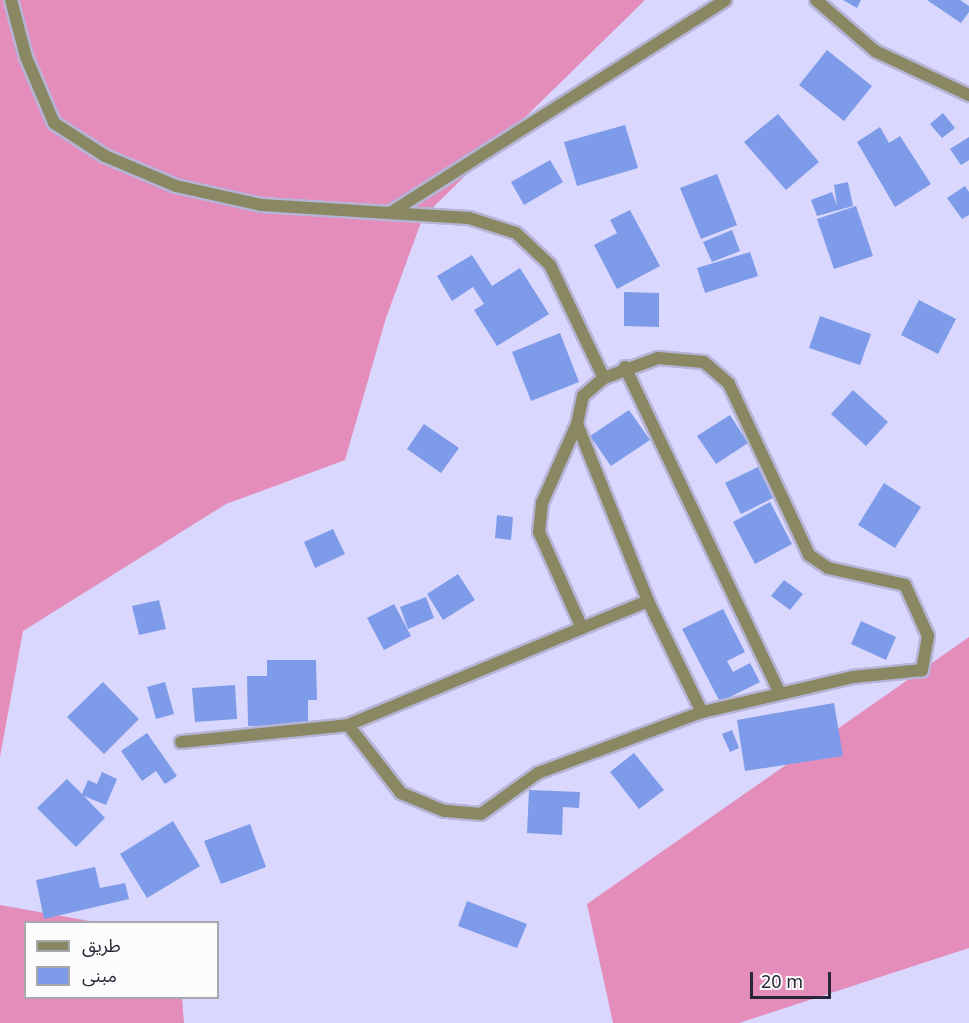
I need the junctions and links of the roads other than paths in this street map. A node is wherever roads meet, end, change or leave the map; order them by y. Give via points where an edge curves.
1 (11, 0) edge
2 (725, 0) edge
3 (816, 0) edge
4 (969, 92) edge
5 (390, 213) junction
6 (625, 368) junction
7 (604, 378) junction
8 (577, 424) junction
9 (648, 601) junction
10 (582, 628) junction
11 (778, 692) junction
12 (702, 712) junction
13 (348, 725) junction
14 (181, 742) dead end

1 - 5 street via 26,57 54,123 105,156 176,186 262,205
2 - 5 street
3 - 4 street via 875,51
5 - 7 street via 469,218 516,233 550,265
6 - 7 street
6 - 11 street
6 - 11 street via 658,358 704,362 729,384 808,555 828,568 905,585 913,597 928,636 922,670 853,677
7 - 8 street via 583,396
8 - 9 street
8 - 10 street via 542,502 539,532
9 - 10 street
9 - 12 street
10 - 13 street
11 - 12 street
12 - 13 street via 538,773 481,814 444,811 401,793
13 - 14 street

